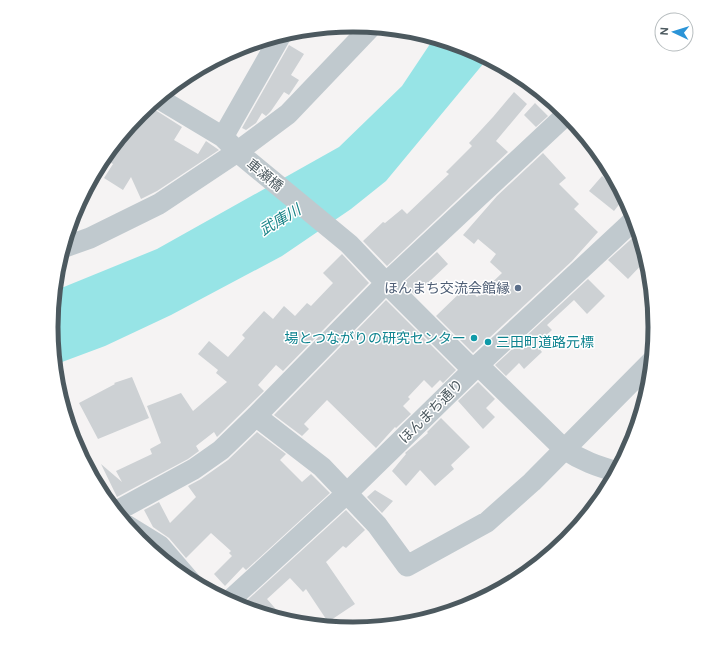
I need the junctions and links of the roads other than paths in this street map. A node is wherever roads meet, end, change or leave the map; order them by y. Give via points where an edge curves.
1 (366, 33) edge
2 (278, 42) edge
3 (163, 101) edge
4 (562, 119) edge
5 (234, 148) junction
6 (630, 224) edge
7 (70, 245) edge
8 (386, 283) junction
9 (475, 367) junction
10 (646, 367) edge
11 (256, 416) junction
12 (564, 449) junction
13 (611, 471) edge
14 (346, 494) junction
15 (121, 509) edge
16 (143, 535) edge
17 (175, 563) edge
18 (233, 598) edge

1 - 5 street via 288,114
2 - 5 street
3 - 5 street, 車瀬橋
4 - 8 street
5 - 7 street via 159,204
5 - 8 street, 車瀬橋 via 345,240
6 - 9 street, ほんまち通り
8 - 9 street, 車瀬橋
8 - 11 street
9 - 12 street, 車瀬橋
9 - 14 street, ほんまち通り
10 - 12 street
11 - 14 street via 322,468
11 - 15 street via 221,450 194,469
12 - 13 street, 車瀬橋 via 594,466
12 - 14 street via 487,522 407,566 376,525
14 - 18 street, ほんまち通り
16 - 17 street via 160,546

